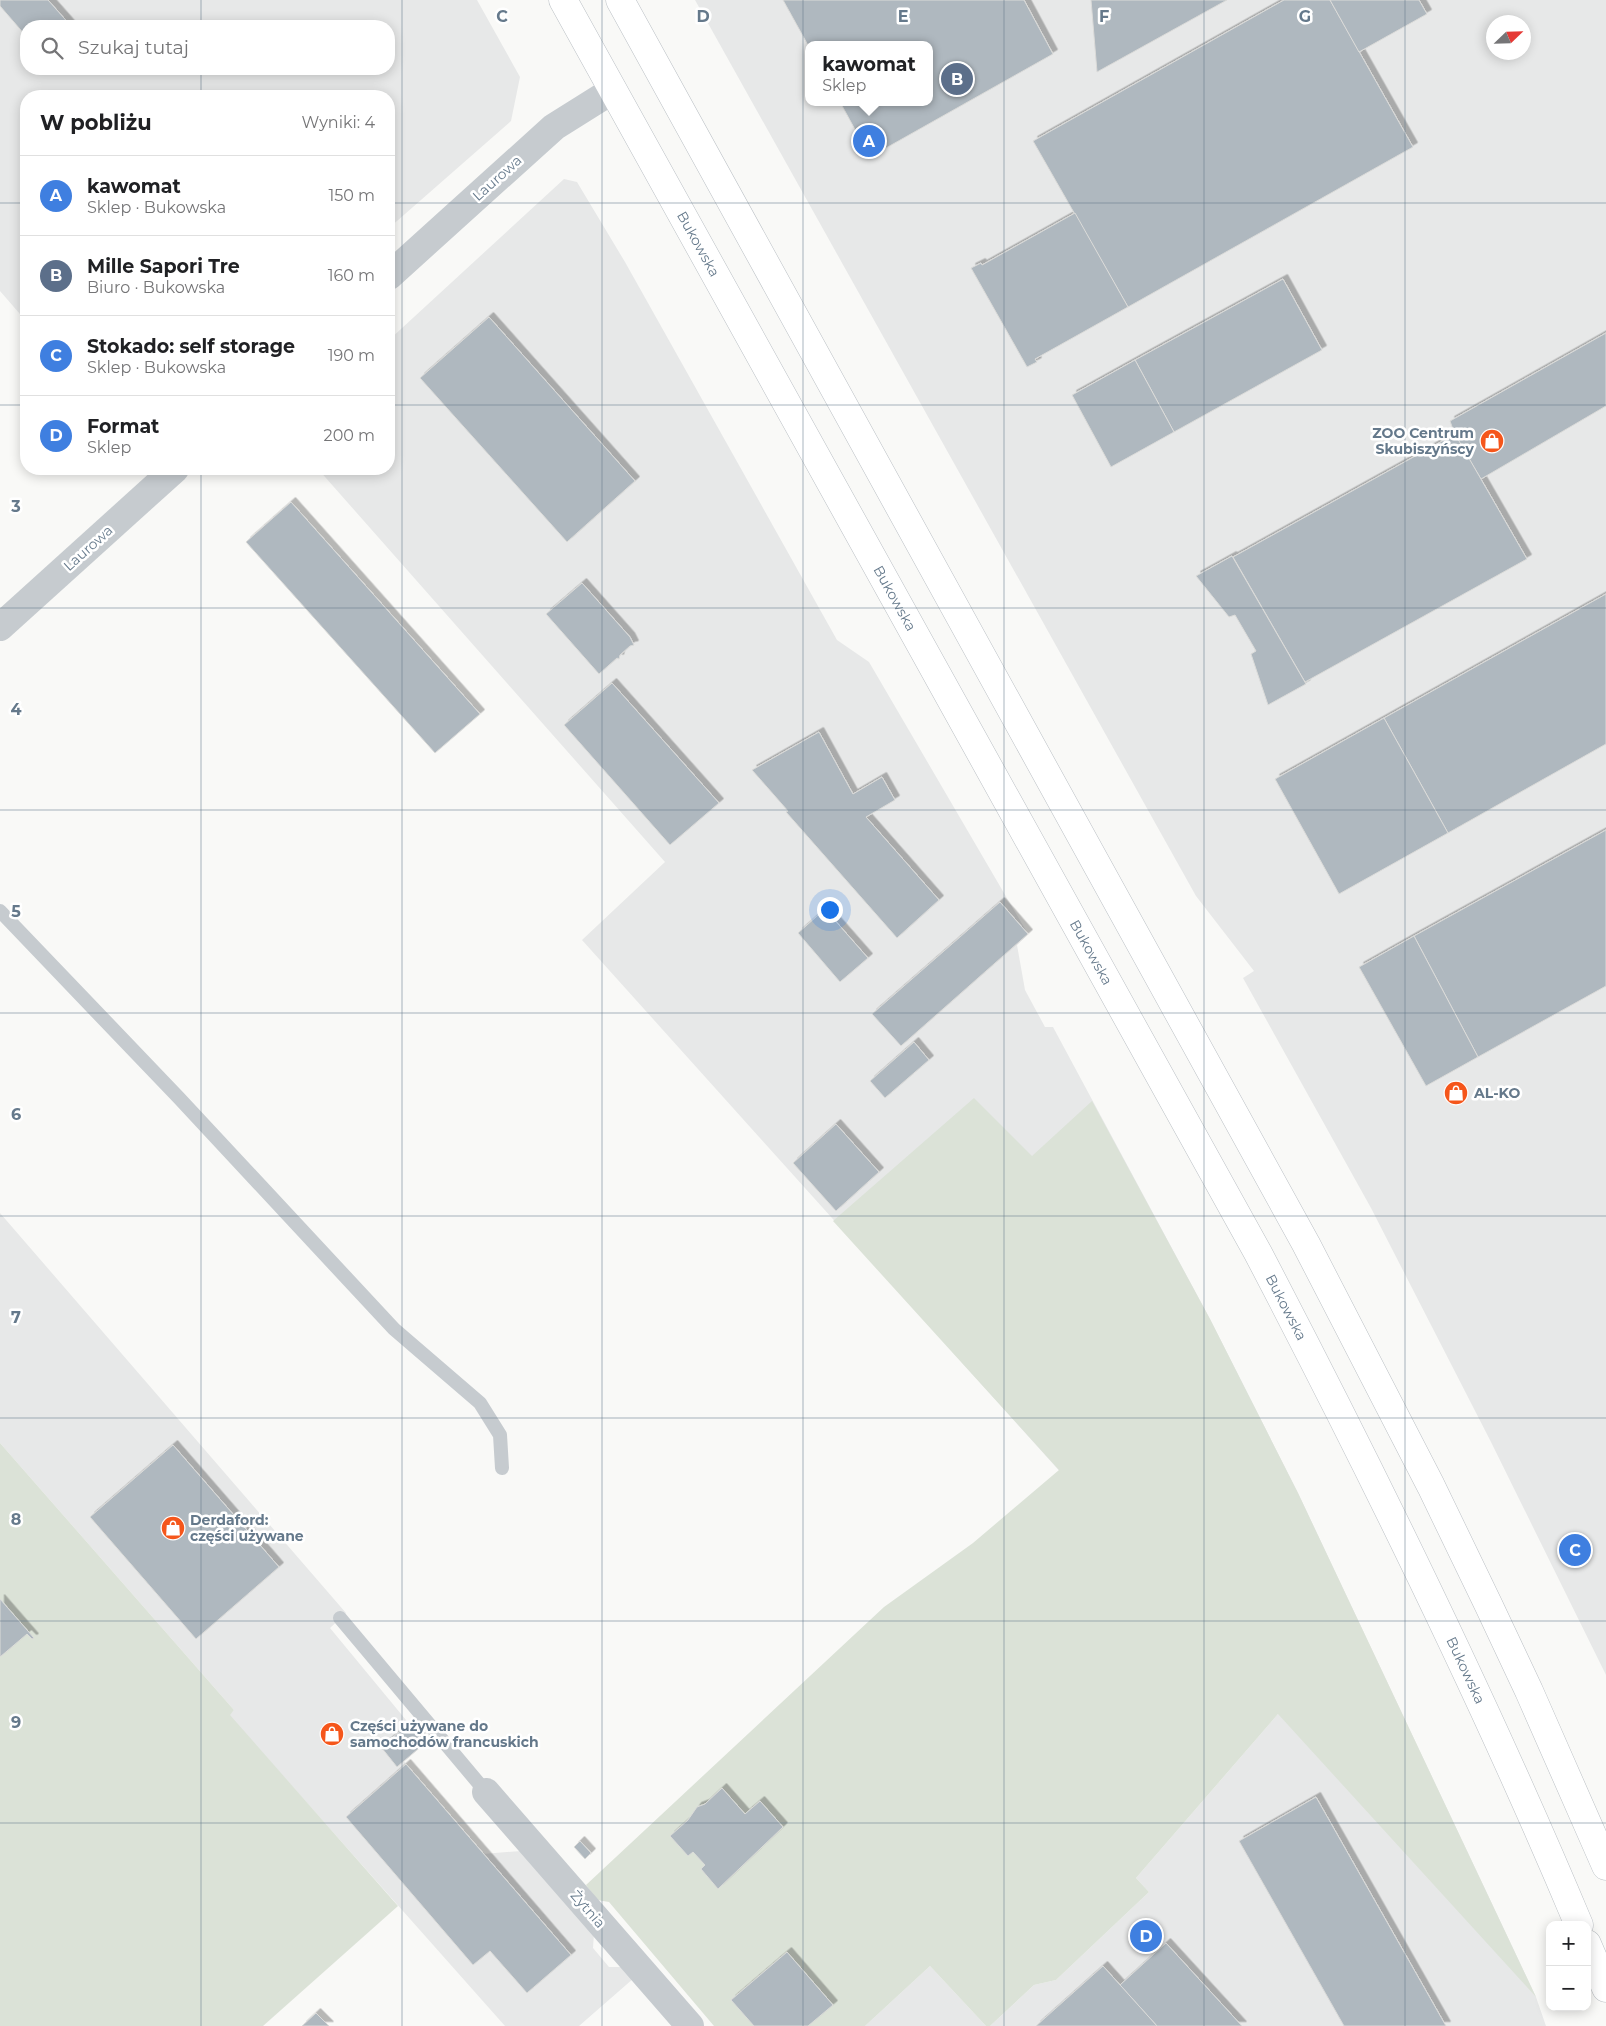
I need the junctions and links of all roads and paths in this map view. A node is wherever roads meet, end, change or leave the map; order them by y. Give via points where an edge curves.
1 (563, 0) edge
2 (620, 0) edge
3 (613, 90) junction
4 (395, 271) edge
5 (168, 475) edge
6 (0, 627) edge
7 (0, 911) edge
8 (502, 1468) dead end
9 (340, 1618) dead end
10 (486, 1792) joint
11 (1606, 1866) edge
12 (1577, 1921) edge
13 (1591, 1953) edge
14 (1606, 1988) edge
15 (690, 2026) edge

1 - 3 main road, Bukowska
2 - 11 main road via 1306,1244 1489,1606
3 - 4 street, Laurowa via 554,127
3 - 12 main road, Bukowska via 1258,1253 1403,1536
5 - 6 street, Laurowa
7 - 8 lane via 394,1329 480,1403 500,1435
9 - 10 lane
10 - 15 street, Żytnia
13 - 14 main road

